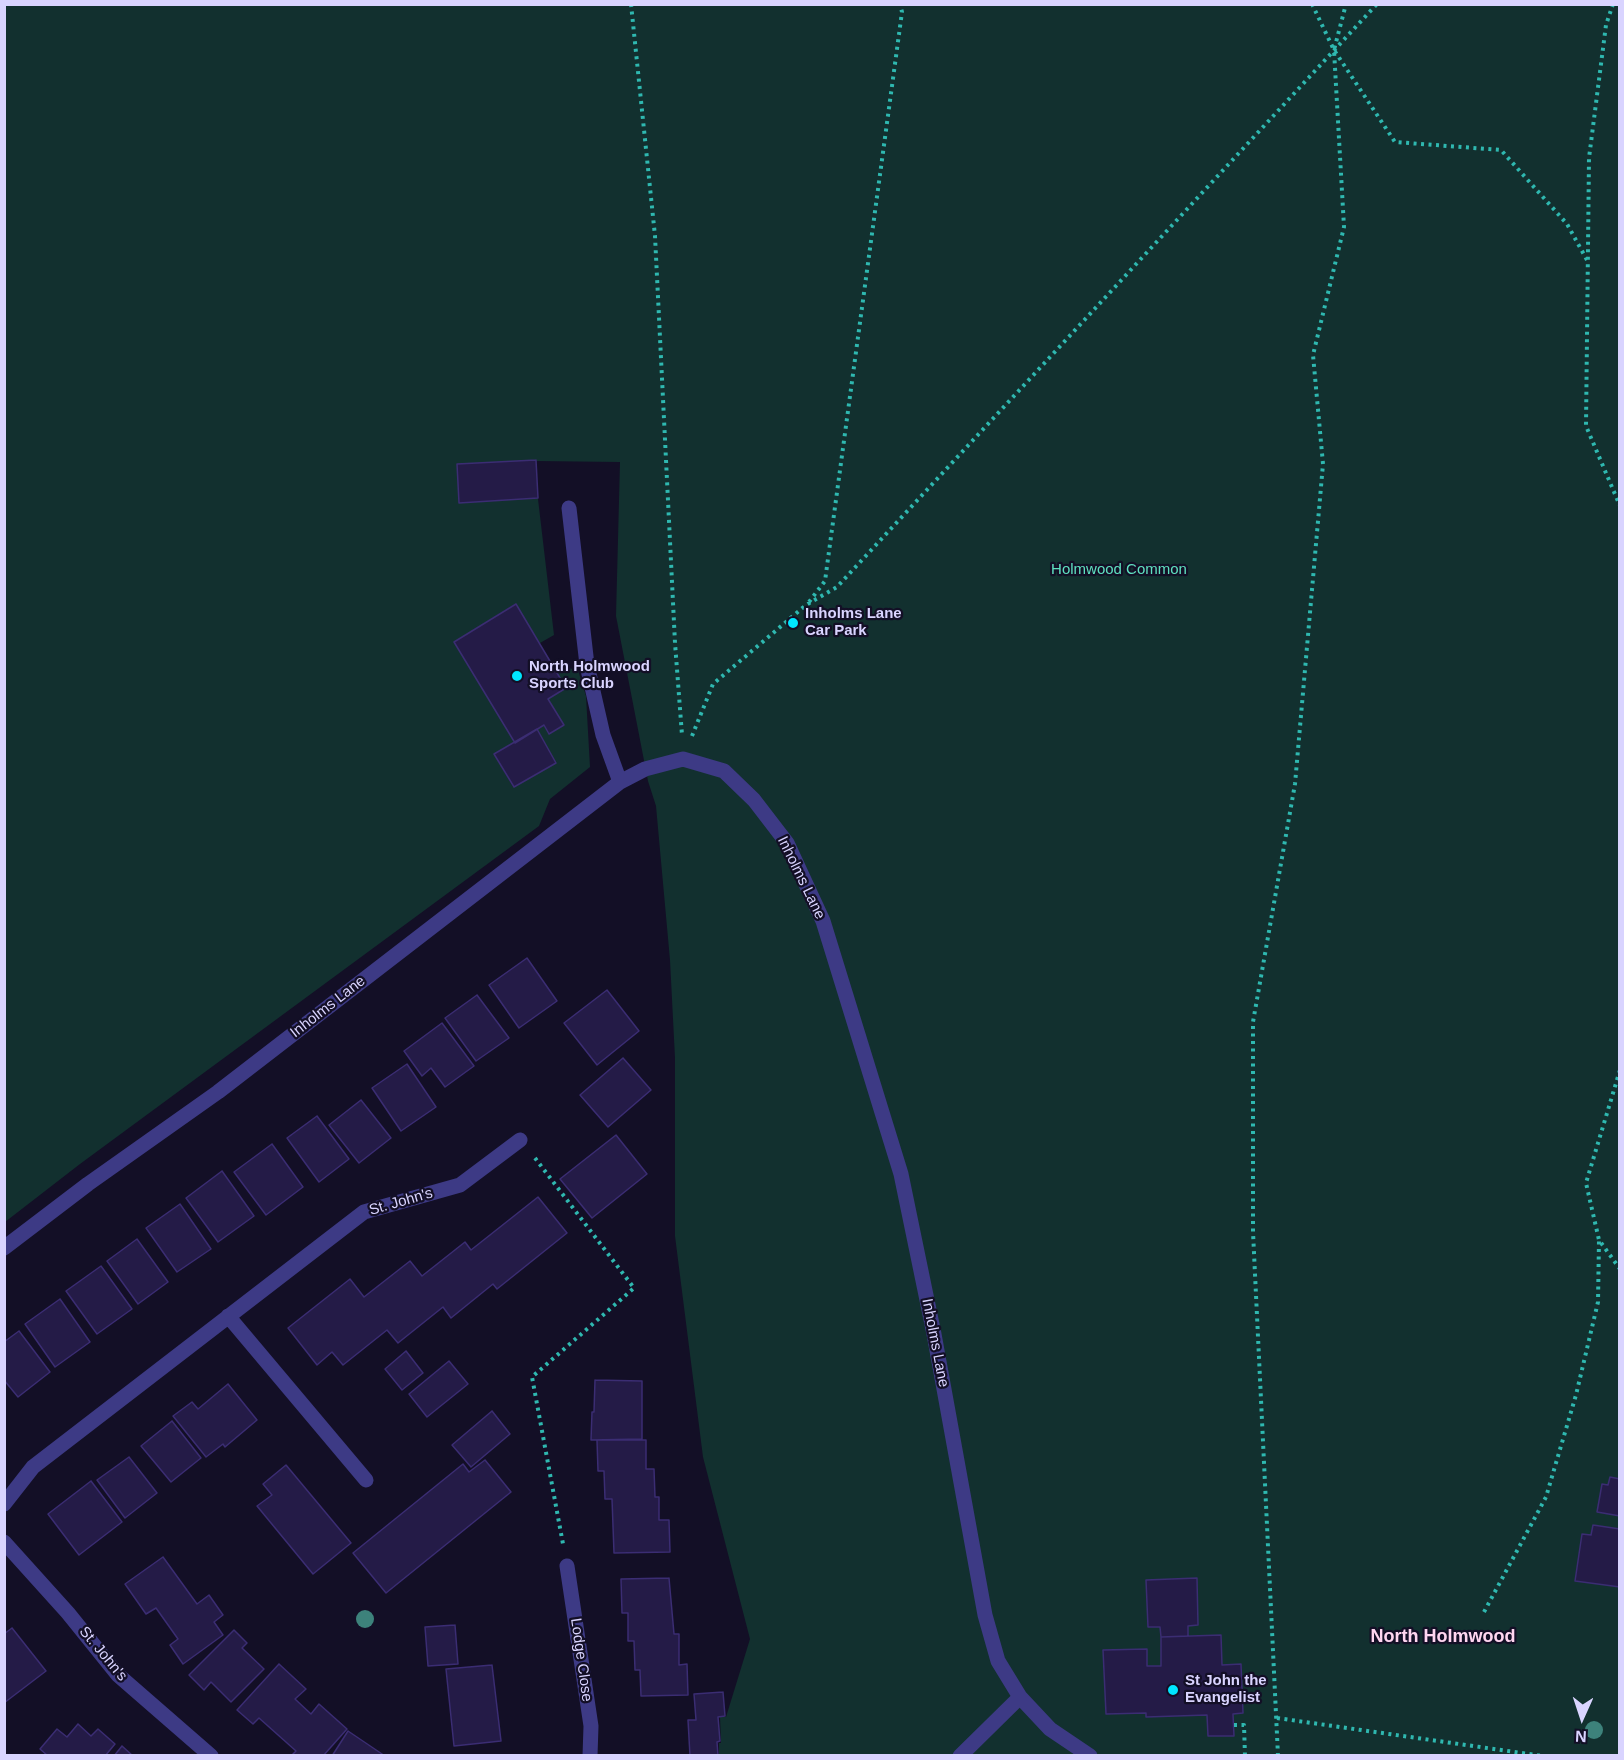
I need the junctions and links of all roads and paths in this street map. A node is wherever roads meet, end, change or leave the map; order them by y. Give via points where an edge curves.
1 (631, 4) edge
2 (900, 4) edge
3 (1312, 4) edge
4 (1346, 4) edge
5 (1377, 4) edge
6 (1612, 4) edge
7 (1334, 50) junction
8 (1588, 261) junction
9 (1620, 506) edge
10 (569, 508) dead end
11 (806, 605) junction
12 (683, 759) junction
13 (620, 782) junction
14 (1620, 1070) edge
15 (520, 1140) joint
16 (1599, 1240) junction
17 (4, 1248) edge
18 (1620, 1269) edge
19 (228, 1316) junction
20 (366, 1480) dead end
21 (4, 1504) edge
22 (4, 1542) edge
23 (567, 1566) joint
24 (1484, 1612) dead end
25 (1020, 1696) junction
26 (1277, 1718) junction
27 (1234, 1725) dead end
28 (211, 1755) edge
29 (590, 1755) edge
30 (960, 1755) edge
31 (1090, 1755) edge
32 (1245, 1755) edge
33 (1278, 1755) edge
34 (1543, 1755) edge

1 - 12 path via 655,236
2 - 11 path via 825,581
3 - 7 path
4 - 7 path
5 - 7 path
6 - 8 path via 1589,158
7 - 8 path via 1395,142 1501,150 1567,224
7 - 11 path via 837,586
7 - 26 path via 1344,226 1313,355 1323,465 1295,784 1253,1022 1253,1232
8 - 9 path via 1586,426
10 - 13 street via 587,666 603,735
11 - 12 path via 713,684
12 - 13 street, Inholms Lane via 645,769
12 - 25 street, Inholms Lane via 724,771 754,800 787,843 823,921 901,1174 985,1615 998,1660
13 - 17 street, Inholms Lane via 218,1092
14 - 16 path via 1586,1183
15 - 19 street, St. John's via 460,1185 364,1212
15 - 23 path via 634,1288 532,1377
16 - 18 path
16 - 24 path via 1598,1302 1546,1497
19 - 20 street
19 - 21 street, St. John's via 33,1467
22 - 28 street, St. John's via 117,1675
23 - 29 street, Lodge Close via 591,1726
25 - 30 street
25 - 31 street, Inholms Lane via 1050,1729
26 - 33 path
26 - 34 path
27 - 32 path via 1244,1725

